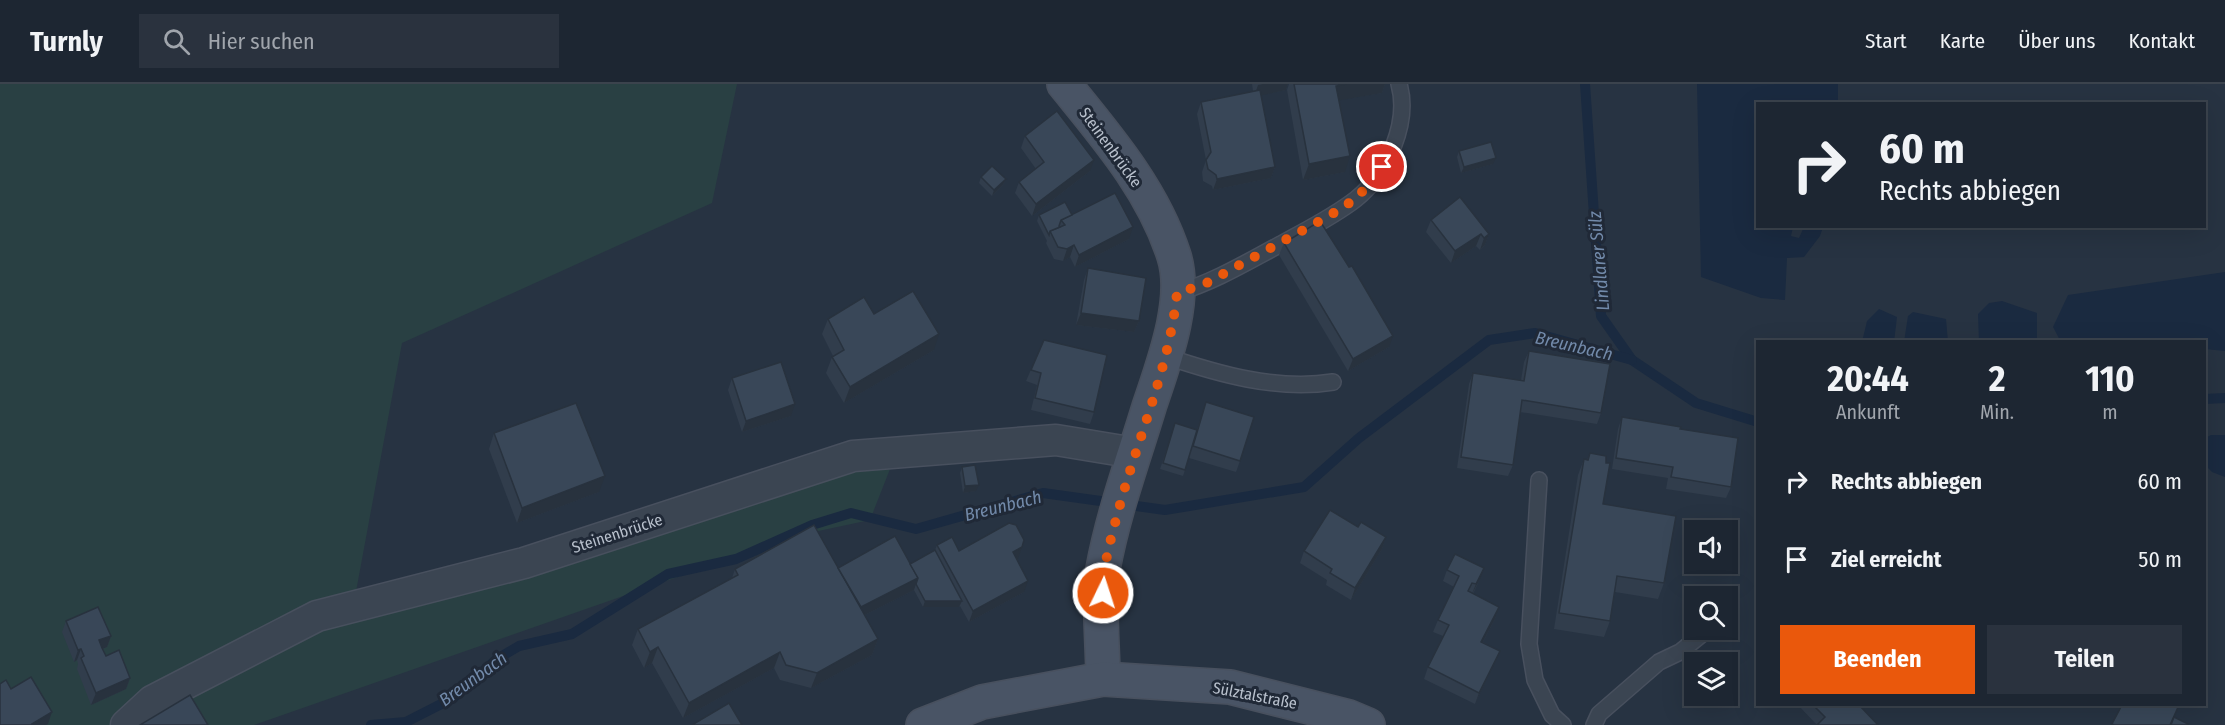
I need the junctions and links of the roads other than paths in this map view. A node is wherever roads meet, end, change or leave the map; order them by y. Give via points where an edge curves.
1 (1064, 84) edge
2 (1399, 84) edge
3 (1177, 293) junction
4 (1165, 356) junction
5 (1333, 382) dead end
6 (1130, 467) junction
7 (1539, 480) dead end
8 (1695, 640) edge
9 (1103, 679) junction
10 (126, 725) edge
11 (923, 725) edge
12 (1368, 725) edge
13 (1563, 725) edge
14 (1594, 725) edge

1 - 3 main road, Steinenbrücke via 1128,164 1158,216 1175,258
2 - 3 lane via 1401,127 1375,178 1357,198 1229,272
3 - 4 main road, Steinenbrücke
4 - 5 lane via 1209,371 1277,383
4 - 6 main road, Steinenbrücke
6 - 9 main road, Steinenbrücke via 1103,571
6 - 10 street, Steinenbrücke via 1056,440 853,456 524,563 317,616 152,702
7 - 13 lane via 1529,644 1535,680 1552,715
8 - 14 lane via 1659,662 1599,714
9 - 11 main road via 982,702
9 - 12 main road, Sülztalstraße via 1230,687

